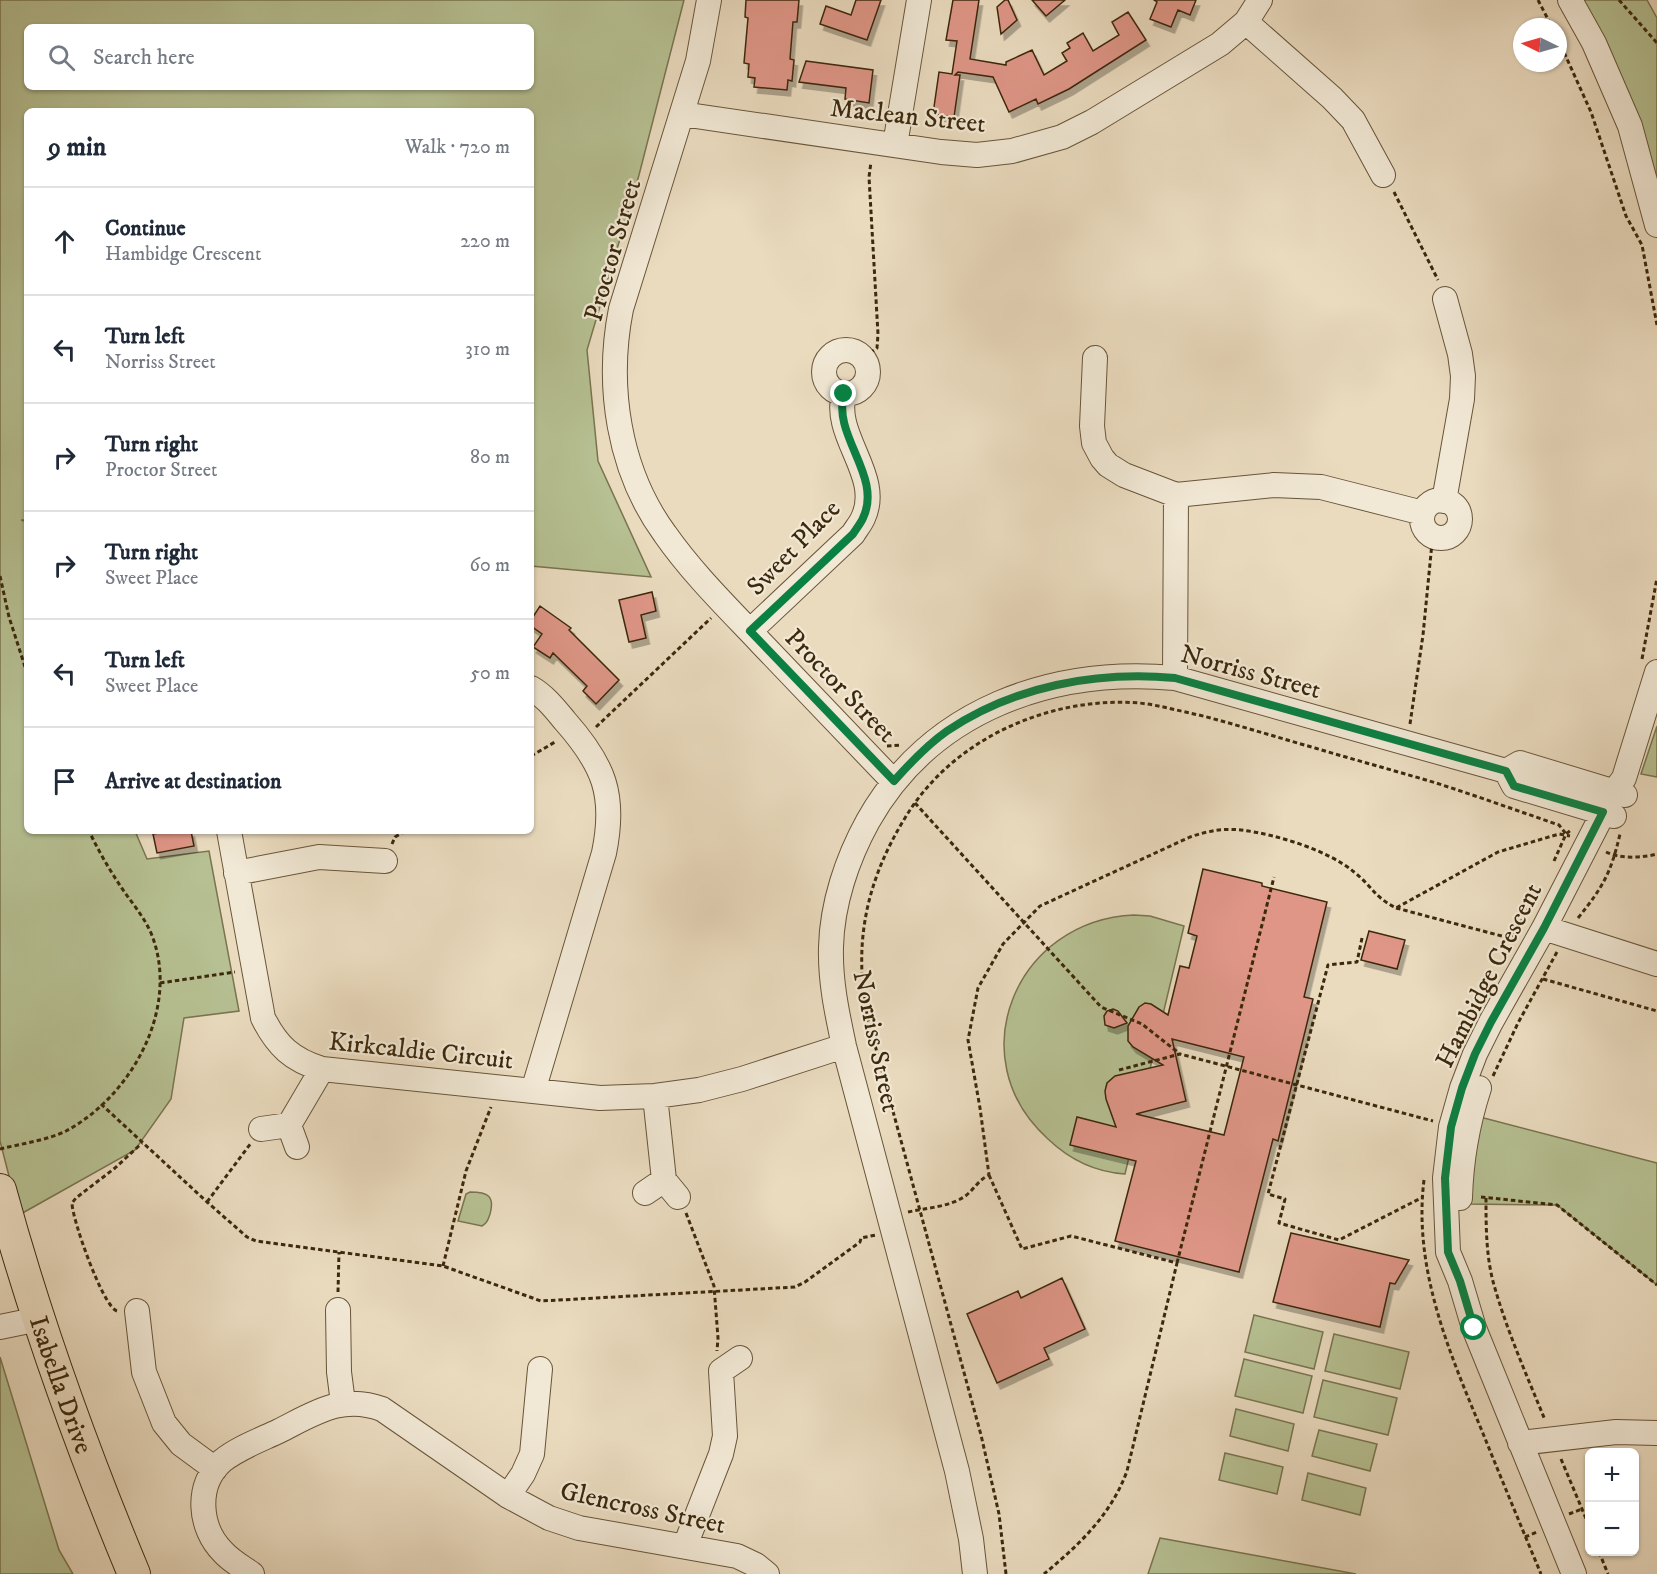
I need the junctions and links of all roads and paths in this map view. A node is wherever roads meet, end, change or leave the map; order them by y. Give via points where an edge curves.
1 (709, 0) edge
2 (920, 0) edge
3 (1260, 0) edge
4 (1538, 0) edge
5 (1570, 0) edge
6 (1619, 0) edge
7 (1547, 18) edge
8 (1246, 22) junction
9 (1657, 43) edge
10 (1567, 59) edge
11 (682, 114) junction
12 (884, 144) junction
13 (1383, 175) joint
14 (1657, 225) edge
15 (1657, 289) edge
16 (1651, 290) junction
17 (1445, 299) joint
18 (1657, 325) edge
19 (864, 357) junction
20 (1095, 358) dead end
21 (844, 394) junction
22 (1176, 495) junction
23 (1444, 501) junction
24 (1423, 513) junction
25 (1435, 537) junction
26 (0, 576) edge
27 (725, 605) junction
28 (750, 631) junction
29 (24, 664) edge
30 (1657, 672) edge
31 (1175, 678) junction
32 (534, 690) edge
33 (1407, 732) junction
34 (588, 734) dead end
35 (555, 741) dead end
36 (909, 741) dead end
37 (881, 744) dead end
38 (534, 754) edge
39 (948, 767) junction
40 (941, 768) dead end
41 (894, 781) junction
42 (915, 803) junction
43 (1617, 803) junction
44 (90, 834) edge
45 (230, 834) edge
46 (1592, 846) junction
47 (1657, 854) edge
48 (385, 861) dead end
49 (1551, 868) dead end
50 (237, 873) junction
51 (1274, 877) dead end
52 (1534, 898) dead end
53 (1396, 908) junction
54 (1023, 922) junction
55 (1556, 932) junction
56 (1362, 938) dead end
57 (1513, 939) junction
58 (1508, 948) dead end
59 (1657, 964) edge
60 (254, 969) junction
61 (1538, 977) junction
62 (160, 983) junction
63 (1657, 1011) edge
64 (844, 1047) junction
65 (1180, 1054) junction
66 (1227, 1066) junction
67 (322, 1069) junction
68 (1119, 1070) dead end
69 (1297, 1084) junction
70 (1490, 1085) dead end
71 (499, 1087) junction
72 (533, 1091) junction
73 (655, 1096) junction
74 (101, 1104) junction
75 (1433, 1121) dead end
76 (289, 1125) junction
77 (261, 1129) joint
78 (143, 1143) junction
79 (297, 1147) dead end
80 (0, 1149) edge
81 (989, 1175) junction
82 (0, 1190) edge
83 (662, 1190) joint
84 (1423, 1197) dead end
85 (1474, 1197) dead end
86 (1486, 1198) junction
87 (207, 1202) junction
88 (919, 1210) junction
89 (893, 1230) junction
90 (339, 1252) junction
91 (1177, 1263) junction
92 (443, 1266) junction
93 (1460, 1281) junction
94 (1657, 1285) edge
95 (715, 1291) junction
96 (338, 1310) joint
97 (137, 1311) joint
98 (39, 1319) junction
99 (0, 1327) edge
100 (719, 1365) joint
101 (540, 1369) dead end
102 (344, 1402) junction
103 (1657, 1433) edge
104 (1552, 1439) junction
105 (1520, 1443) junction
106 (215, 1469) junction
107 (508, 1496) junction
108 (1585, 1516) edge
109 (685, 1546) junction
110 (1601, 1556) edge
111 (134, 1574) edge
112 (252, 1574) edge
113 (767, 1574) edge
114 (975, 1574) edge
115 (1006, 1574) edge
116 (1044, 1574) edge
117 (1574, 1574) edge
118 (1608, 1574) edge

1 - 11 street, Proctor Street via 698,61
2 - 12 street
3 - 8 street, Maclean Street
4 - 7 path
5 - 14 street via 1594,43 1630,126
6 - 9 path
8 - 12 street, Maclean Street via 1220,44 1092,122 1046,143 977,154
8 - 13 street via 1353,120
10 - 16 path via 1591,112 1626,216 1641,240
11 - 12 street, Maclean Street
11 - 27 street, Proctor Street via 621,309 614,377 618,423 631,468 651,512 694,573
12 - 19 path via 869,177 877,348
13 - 17 path
15 - 16 path
16 - 18 path
17 - 23 street via 1463,376
19 - 21 street via 869,373 866,382 861,389
19 - 21 street via 848,349 832,354 826,361 824,370 829,386
20 - 22 street via 1092,426 1094,443 1102,458 1124,475
21 - 28 street, Sweet Place via 843,418 865,480 868,499 864,518 853,534
22 - 24 street via 1306,485
22 - 31 street
23 - 24 street via 1431,503
23 - 25 street via 1455,507 1459,524 1452,535
24 - 25 street via 1424,528
25 - 33 path via 1416,696
26 - 29 path
27 - 28 street, Proctor Street
27 - 34 path
28 - 41 street, Proctor Street
30 - 43 street, Hambidge Crescent
31 - 33 street, Norriss Street
31 - 41 street, Norriss Street via 1094,678 1015,696 947,731 918,754
32 - 72 street, Kirkcaldie Circuit via 587,746 608,799 609,826
33 - 43 street, Norriss Street via 1506,771 1520,764
35 - 38 path
36 - 37 path via 897,747
39 - 40 path
39 - 42 path
39 - 46 path via 982,741 1034,717 1071,707 1138,703 1215,720 1436,783 1559,825
41 - 64 street, Norriss Street via 858,839 837,903 831,946 832,990
42 - 54 path
42 - 88 path via 891,840 877,873 866,911 862,949 865,1006
43 - 46 street, Hambidge Crescent
43 - 46 path
44 - 62 path via 144,919 158,954
45 - 50 street, Kirkcaldie Circuit
46 - 47 path
46 - 49 path
46 - 53 path via 1559,834 1498,852
46 - 55 street, Hambidge Crescent
46 - 55 path via 1599,892
48 - 50 street via 319,857
50 - 60 street, Kirkcaldie Circuit
51 - 66 path
52 - 57 path
53 - 54 path via 1382,901 1355,872 1321,853 1280,839 1224,830 1191,837 1096,880 1040,906
53 - 57 path
54 - 65 path via 1101,1007 1142,1024
54 - 81 path via 1004,944 978,988 968,1040
55 - 59 street
55 - 61 street, Hambidge Crescent
55 - 61 path
55 - 93 street, Hambidge Crescent via 1491,1022 1462,1088 1451,1127 1445,1178 1446,1230 1448,1252
56 - 69 path via 1357,962 1328,965
57 - 58 path
60 - 62 path
60 - 67 street, Kirkcaldie Circuit via 263,1018 273,1038 289,1054
61 - 63 path
61 - 70 path
61 - 93 street, Hambidge Crescent via 1501,1035 1478,1090 1461,1178
62 - 74 path via 158,1006 144,1047 125,1078
64 - 73 street, Kirkcaldie Circuit via 742,1079
64 - 89 street, Norriss Street
65 - 66 path
65 - 68 path
66 - 69 path
66 - 91 path
67 - 71 street, Kirkcaldie Circuit
67 - 76 street
69 - 75 path
69 - 84 path via 1268,1194 1285,1199 1279,1223 1340,1240
71 - 72 street, Kirkcaldie Circuit
71 - 92 path via 466,1171
72 - 73 street, Kirkcaldie Circuit via 600,1098
73 - 83 street
74 - 78 path
74 - 80 path via 65,1132
76 - 77 street
76 - 79 street
77 - 87 path
78 - 87 path
78 - 97 path via 72,1203 106,1300 114,1310
81 - 88 path via 963,1197
81 - 91 path via 1022,1249 1071,1236
82 - 98 main road, Isabella Drive
83 - 95 path via 685,1208
85 - 86 path
86 - 94 path via 1557,1205
86 - 104 path via 1487,1247 1494,1285
87 - 90 path via 256,1241
88 - 89 path via 904,1213
88 - 115 path via 981,1435 999,1514
89 - 95 path via 861,1238 799,1286
89 - 114 street, Norriss Street via 957,1471
90 - 92 path
90 - 96 path
91 - 116 path via 1120,1490 1086,1537
92 - 95 path via 541,1301
93 - 105 street, Hambidge Crescent via 1474,1328
95 - 100 path
96 - 102 street via 339,1372
97 - 106 street via 144,1372 164,1423 181,1444
98 - 99 street
98 - 111 main road, Isabella Drive via 93,1476
100 - 109 street via 725,1436
101 - 107 street, Glencross Street via 532,1454
102 - 106 street, Glencross Street via 238,1451
102 - 107 street, Glencross Street via 367,1403 382,1409
103 - 104 street via 1630,1431
104 - 105 street
104 - 108 path
105 - 117 street, Hambidge Crescent
106 - 112 street via 205,1489 202,1510 208,1531 221,1550
107 - 109 street, Glencross Street via 549,1518 579,1528
109 - 113 street, Glencross Street via 737,1556
110 - 118 path

